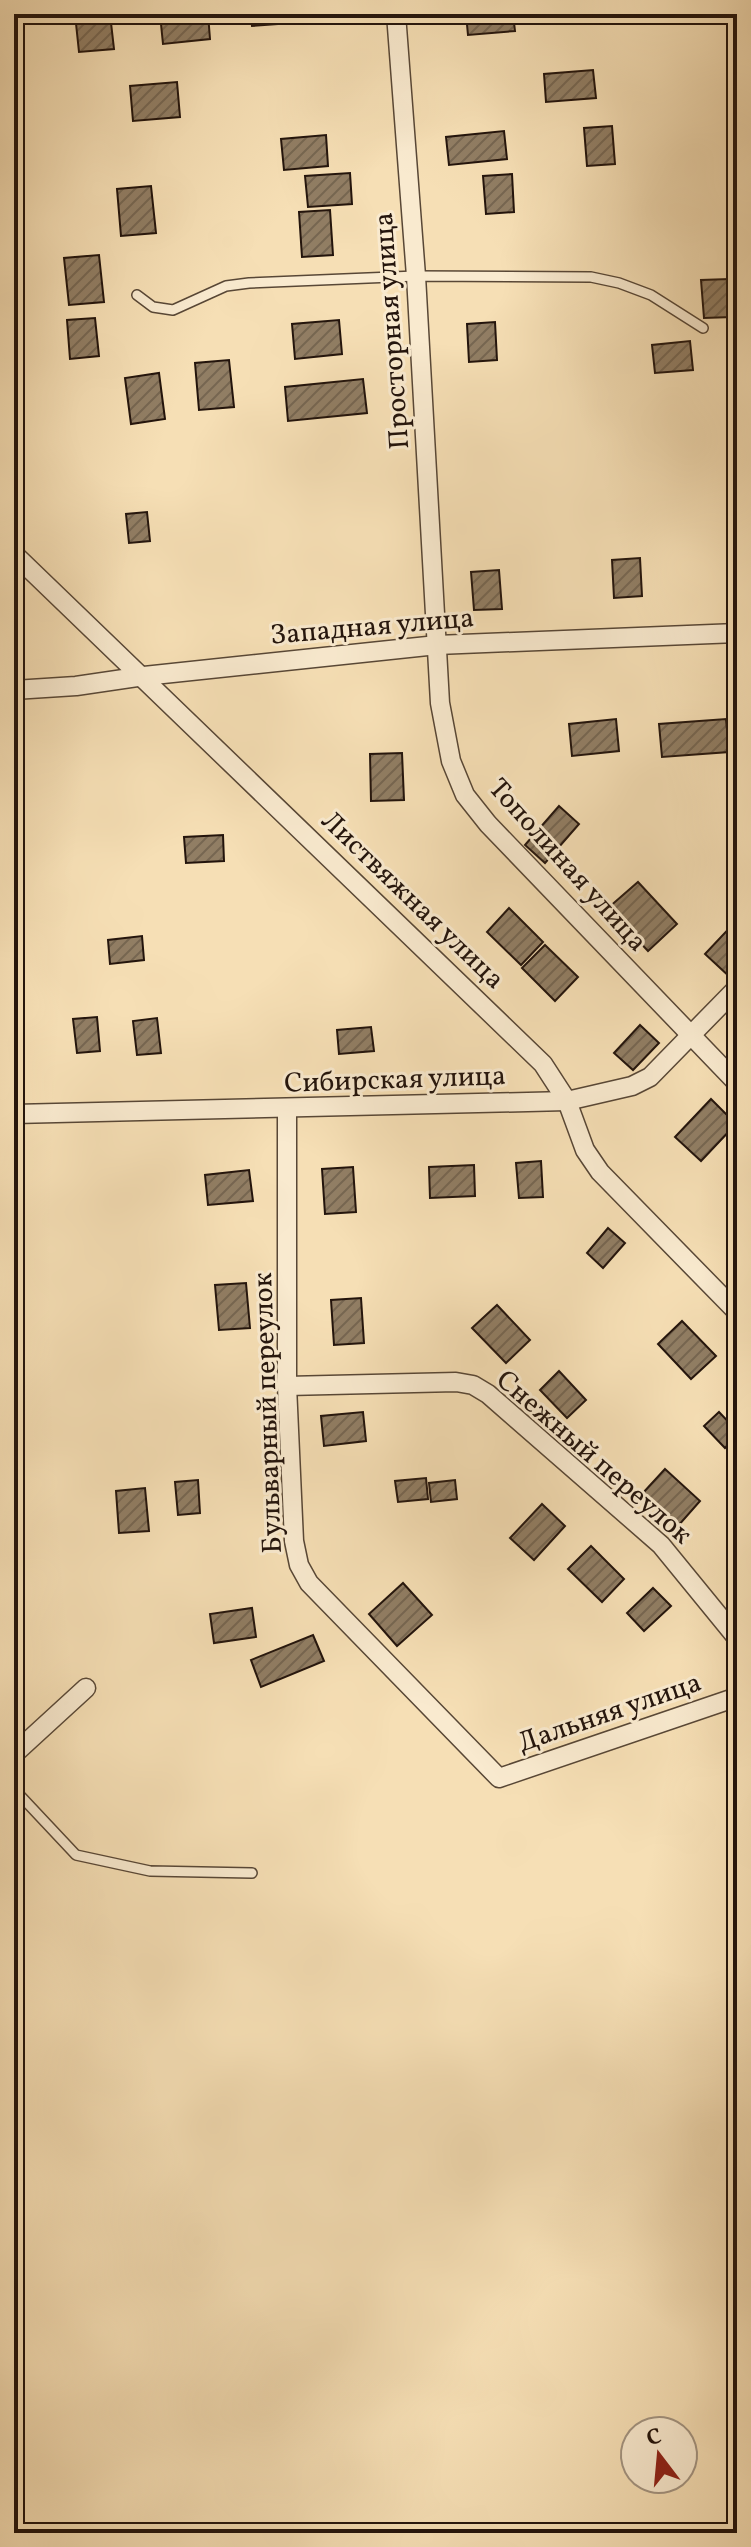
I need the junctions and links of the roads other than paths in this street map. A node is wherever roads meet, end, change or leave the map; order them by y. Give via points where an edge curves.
1 (396, 14) edge
2 (416, 276) junction
3 (137, 295) dead end
4 (703, 328) dead end
5 (14, 554) edge
6 (737, 633) edge
7 (437, 645) junction
8 (144, 676) junction
9 (14, 690) edge
10 (737, 988) edge
11 (690, 1036) junction
12 (737, 1083) edge
13 (567, 1101) junction
14 (287, 1109) junction
15 (14, 1114) edge
16 (737, 1312) edge
17 (287, 1386) junction
18 (737, 1638) edge
19 (86, 1688) dead end
20 (737, 1697) edge
21 (14, 1754) edge
22 (499, 1778) joint
23 (14, 1789) edge
24 (252, 1873) dead end

1 - 2 street, Просторная улица
2 - 3 lane via 226,286 173,310 153,307
2 - 4 lane via 591,277 651,295
2 - 7 street, Просторная улица
5 - 8 street, Листвяжная улица
6 - 7 street, Западная улица
7 - 8 street, Западная улица
7 - 11 street, Тополиная улица via 440,703 451,761 465,795
8 - 9 street, Западная улица
8 - 13 street, Листвяжная улица via 543,1064
10 - 11 street, Сибирская улица
11 - 12 street, Тополиная улица
11 - 13 street, Сибирская улица via 650,1077
13 - 14 street, Сибирская улица
13 - 16 street, Листвяжная улица via 585,1150 600,1172
14 - 15 street, Сибирская улица
14 - 17 street, Бульварный переулок
17 - 18 street, Снежный переулок via 473,1385 661,1545
17 - 22 street, Бульварный переулок via 299,1565 309,1583
19 - 21 street
20 - 22 street, Дальняя улица
23 - 24 lane via 76,1855 150,1871

